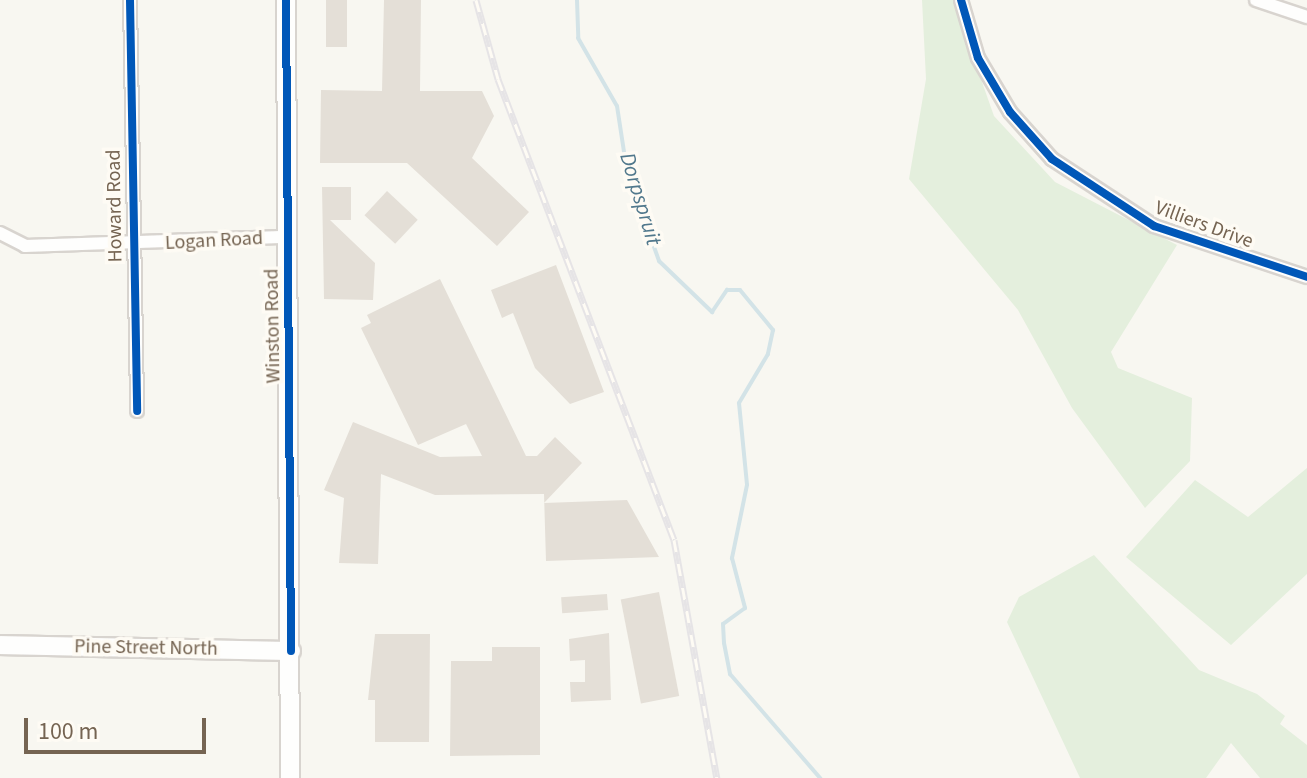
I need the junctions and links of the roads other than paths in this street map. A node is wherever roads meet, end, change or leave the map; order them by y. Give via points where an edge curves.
1 (130, 0) edge
2 (286, 0) edge
3 (961, 0) edge
4 (1256, 0) edge
5 (1307, 17) edge
6 (0, 233) edge
7 (288, 237) junction
8 (131, 245) junction
9 (1307, 277) edge
10 (137, 411) dead end
11 (0, 645) edge
12 (291, 651) junction
13 (290, 778) edge

1 - 8 street, Howard Road
2 - 7 street, Winston Road
3 - 9 street, Villiers Drive via 978,58 1010,112 1052,159 1154,226
4 - 5 street
6 - 8 street, Logan Road via 25,246
7 - 8 street, Logan Road
7 - 12 street, Winston Road
8 - 10 street, Howard Road
11 - 12 street, Pine Street North
12 - 13 street, Winston Road

